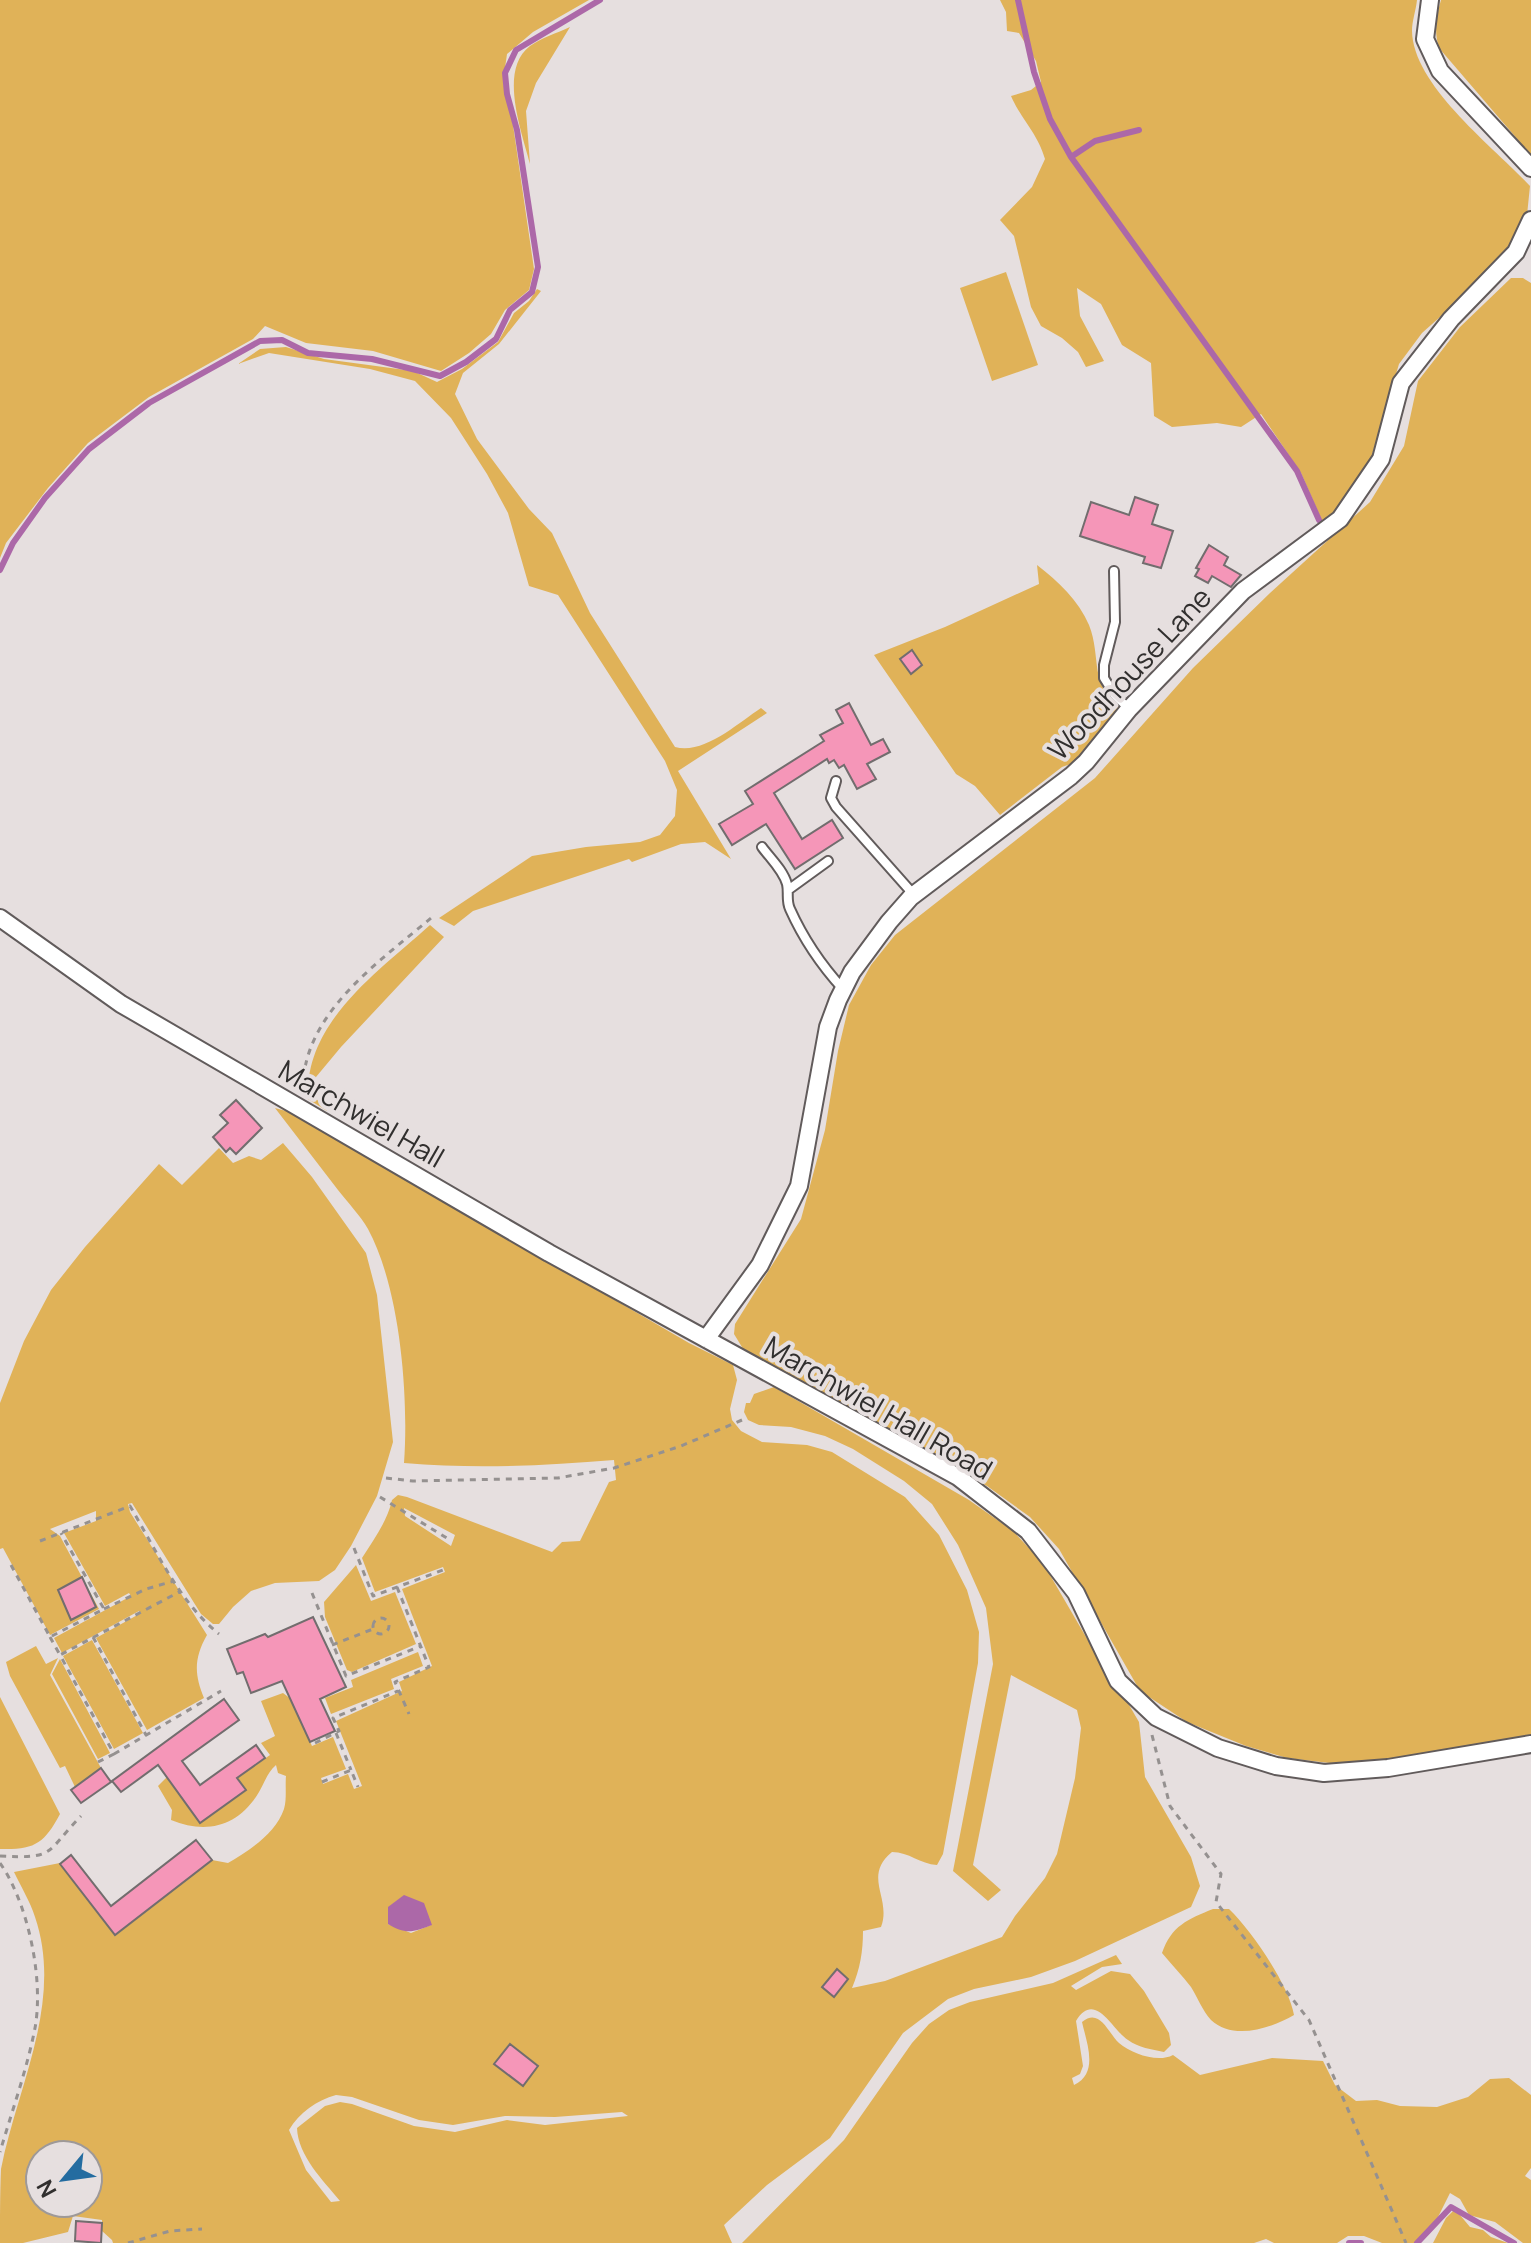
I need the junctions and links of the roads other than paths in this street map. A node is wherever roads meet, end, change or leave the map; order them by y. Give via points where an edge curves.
1 (1430, 0) edge
2 (1531, 168) edge
3 (1531, 220) edge
4 (1114, 571) dead end
5 (1129, 709) junction
6 (836, 781) dead end
7 (762, 847) dead end
8 (828, 861) dead end
9 (788, 890) junction
10 (914, 895) junction
11 (0, 918) edge
12 (843, 989) junction
13 (706, 1339) junction
14 (1531, 1744) edge

1 - 2 street via 1425,39 1440,71
3 - 5 street, Woodhouse Lane via 1516,252 1451,319 1401,383 1381,459 1340,519 1243,591
4 - 5 lane via 1115,622 1104,678
5 - 10 street, Woodhouse Lane via 1071,776
6 - 10 lane via 831,798 836,807
7 - 9 lane
8 - 9 lane
9 - 12 lane via 790,910
10 - 12 street, Woodhouse Lane via 868,949
11 - 13 street, Marchwiel Hall via 121,1004
12 - 13 street, Woodhouse Lane via 828,1027 799,1186 760,1265
13 - 14 street, Marchwiel Hall Road via 958,1477 1028,1531 1076,1593 1118,1681 1156,1717 1218,1748 1276,1766 1324,1773

